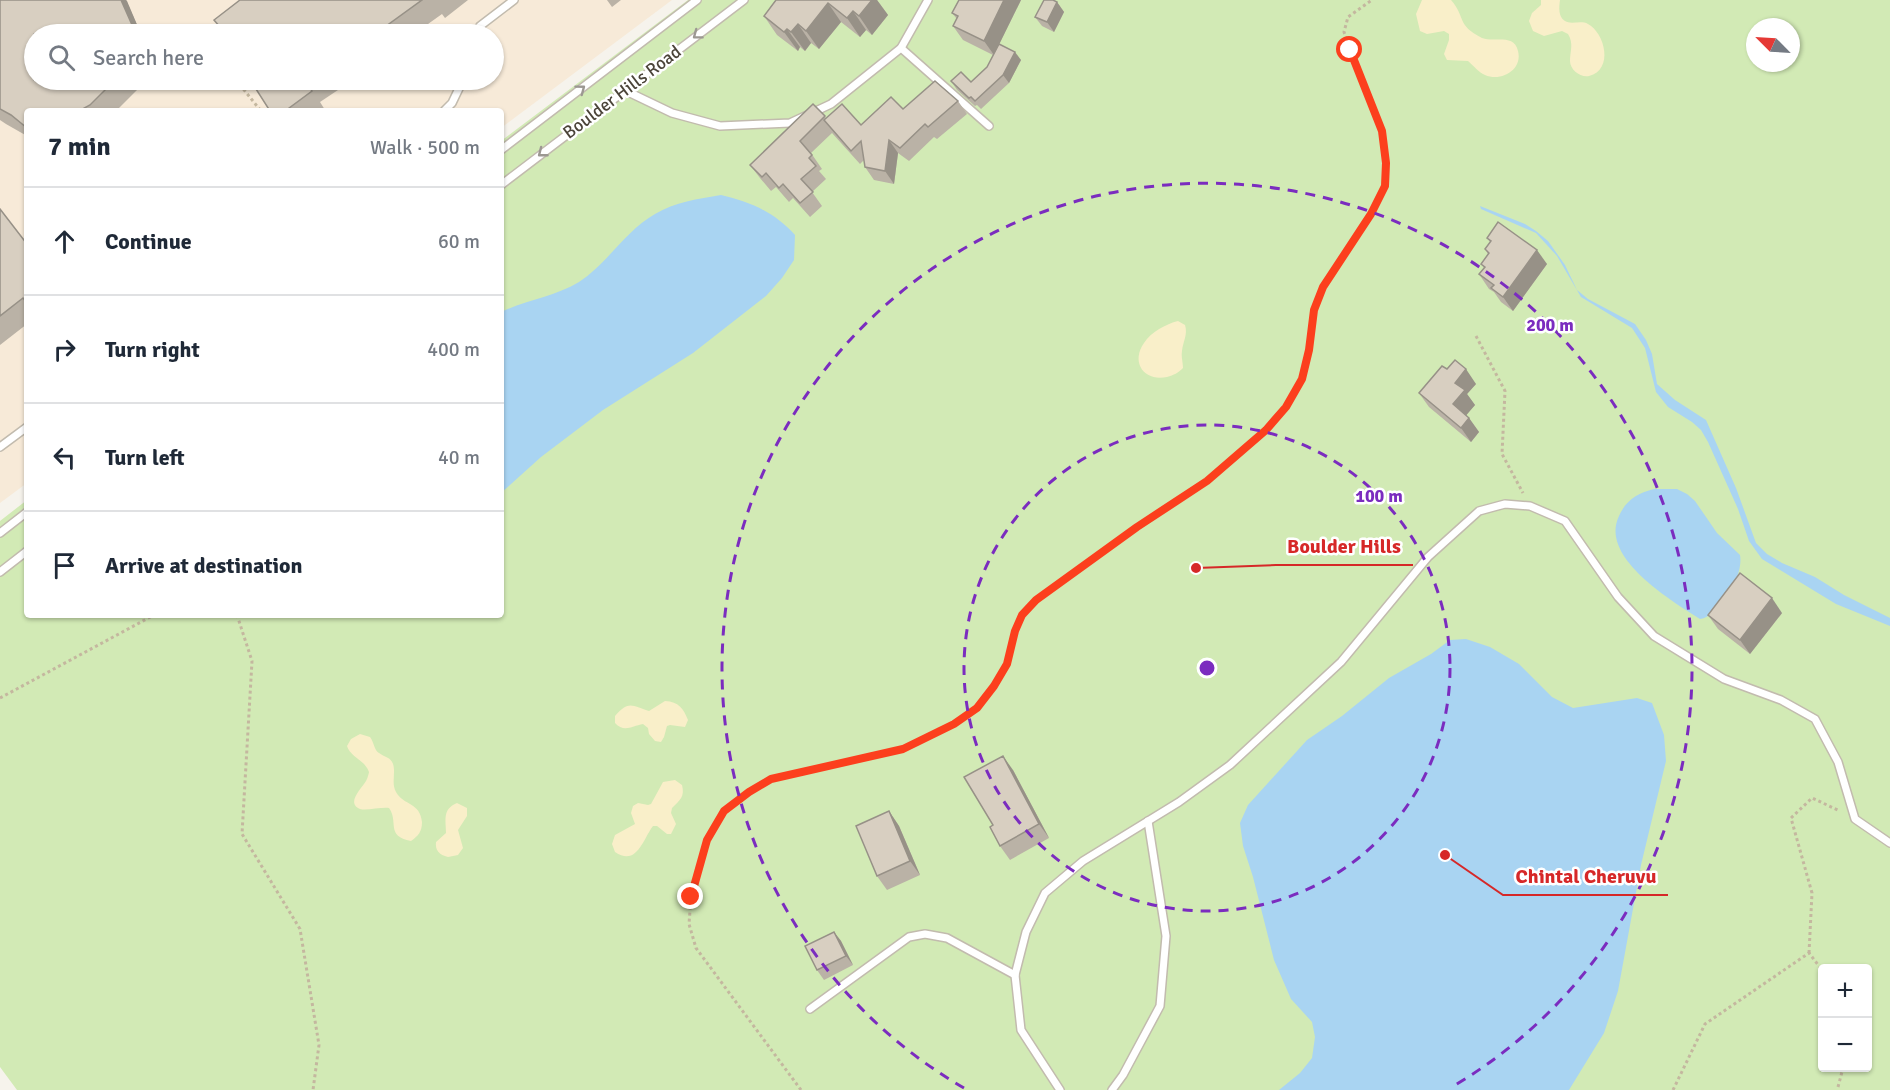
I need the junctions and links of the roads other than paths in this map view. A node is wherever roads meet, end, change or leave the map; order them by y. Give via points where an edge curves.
1 (514, 0) edge
2 (697, 0) edge
3 (744, 0) edge
4 (928, 0) edge
5 (483, 24) edge
6 (901, 48) junction
7 (459, 90) edge
8 (624, 90) junction
9 (447, 108) edge
10 (988, 126) dead end
11 (504, 148) edge
12 (504, 183) edge
13 (24, 429) edge
14 (0, 447) edge
15 (24, 514) edge
16 (0, 533) edge
17 (24, 553) edge
18 (0, 572) edge
19 (1148, 821) junction
20 (1890, 843) edge
21 (1015, 975) junction
22 (810, 1009) dead end
23 (1060, 1090) edge
24 (1112, 1090) edge

1 - 5 lane
11 -> 2 lane, Boulder Hills Road
3 -> 8 lane, Boulder Hills Road
4 - 6 lane
6 - 8 lane via 831,104 790,123 720,126 672,113
6 - 10 lane
7 - 9 lane
8 -> 12 lane, Boulder Hills Road
13 - 14 lane
15 - 16 lane
17 - 18 lane
19 - 20 lane via 1230,765 1332,670 1428,557 1479,511 1505,504 1530,506 1565,521 1618,597 1654,636 1724,679 1781,700 1815,719 1838,762 1855,819
19 - 21 lane via 1083,861 1045,892 1026,932
19 - 24 lane via 1166,936 1160,1006
21 - 22 lane via 947,938 925,934 909,937
21 - 23 lane via 1021,1030

